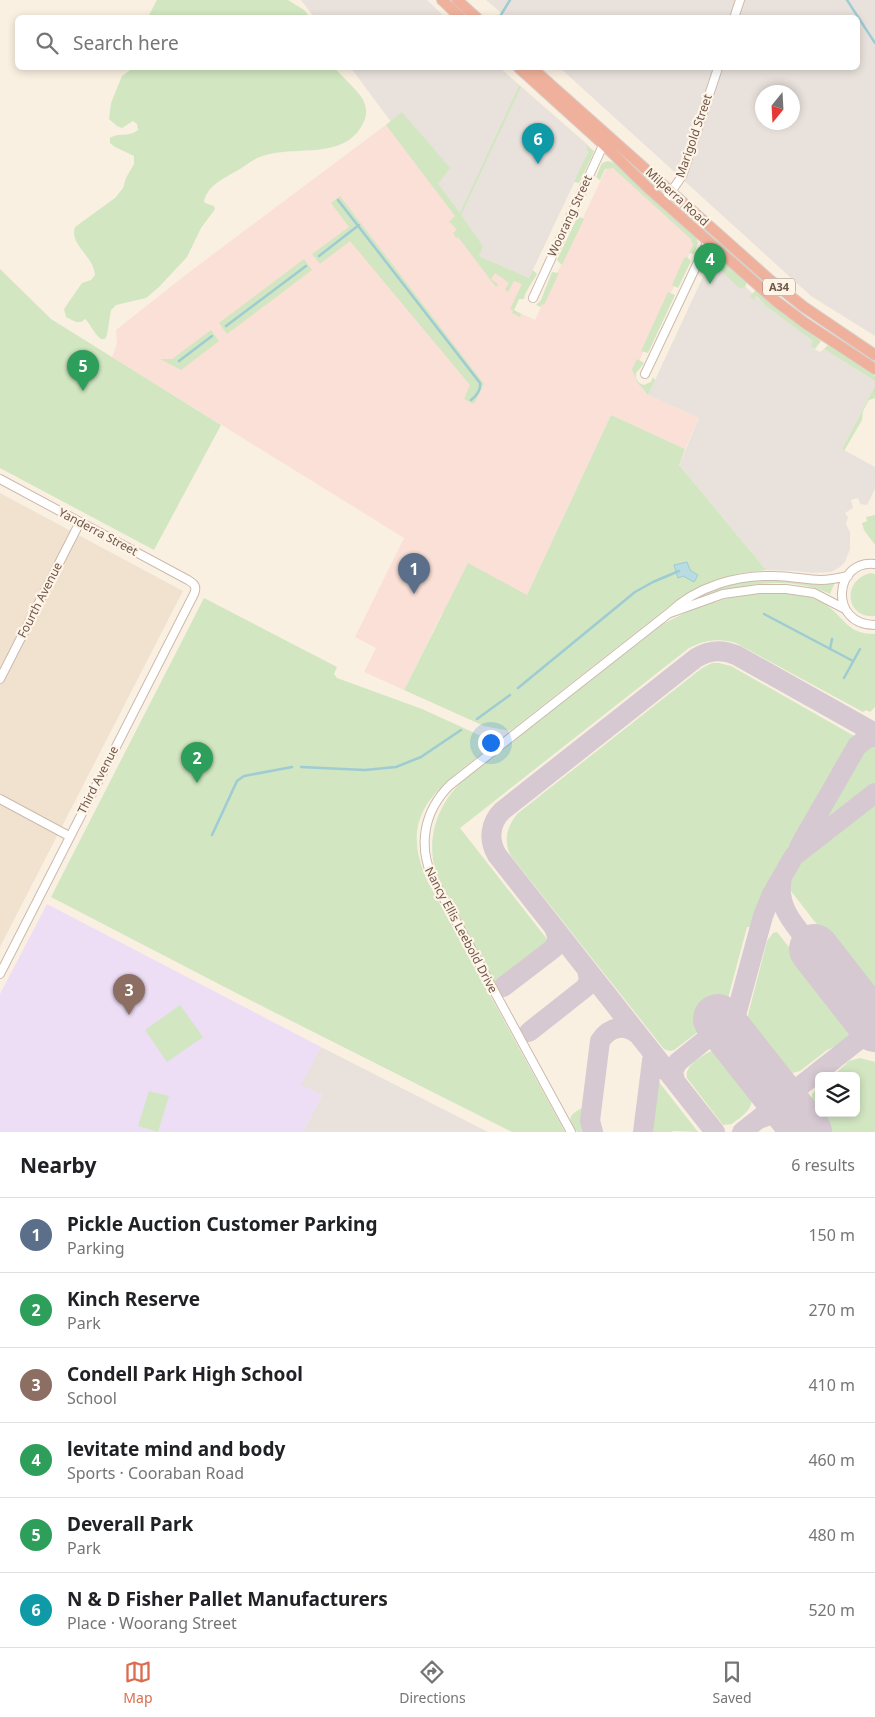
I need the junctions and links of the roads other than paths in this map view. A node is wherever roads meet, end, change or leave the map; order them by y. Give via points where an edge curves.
1 (442, 0) edge
2 (457, 0) edge
3 (740, 0) edge
4 (458, 15) edge
5 (473, 15) edge
6 (735, 15) edge
7 (520, 70) edge
8 (534, 70) edge
9 (717, 70) edge
10 (606, 140) junction
11 (672, 191) junction
12 (664, 202) junction
13 (708, 241) junction
14 (533, 298) dead end
15 (875, 354) edge
16 (875, 369) edge
17 (645, 374) dead end
18 (0, 480) edge
19 (80, 522) junction
20 (875, 564) edge
21 (848, 576) junction
22 (195, 586) joint
23 (845, 609) junction
24 (669, 613) junction
25 (875, 625) edge
26 (0, 679) edge
27 (0, 799) edge
28 (69, 836) junction
29 (0, 974) edge
30 (571, 1132) edge

1 - 4 highway
2 - 5 highway
3 - 6 street
7 - 10 highway, Milperra Road / A34
8 - 10 highway, Milperra Road / A34
9 - 11 street, Marigold Street via 682,176
10 - 11 highway, Milperra Road / A34
10 - 12 highway, Milperra Road / A34
10 - 14 street, Woorang Street
11 - 12 street, Marigold Street
11 - 15 highway, Milperra Road / A34 via 770,280 826,323
12 - 13 highway, Milperra Road / A34
13 - 16 highway, Milperra Road / A34 via 788,311
13 - 17 street
18 - 19 street, Yanderra Street
19 - 22 street, Yanderra Street
19 - 26 street, Fourth Avenue
20 - 21 street, Nancy Ellis Leebold Drive via 858,568
21 - 23 street via 842,592
21 - 24 street, Nancy Ellis Leebold Drive via 822,580 774,576 737,579 692,595
22 - 28 street, Third Avenue via 194,594
23 - 24 street, Nancy Ellis Leebold Drive via 814,593 773,588 739,590
23 - 25 street, Nancy Ellis Leebold Drive via 857,621
24 - 30 street, Nancy Ellis Leebold Drive via 450,785 438,799 426,826 424,853 432,878
27 - 28 street
28 - 29 street, Third Avenue

